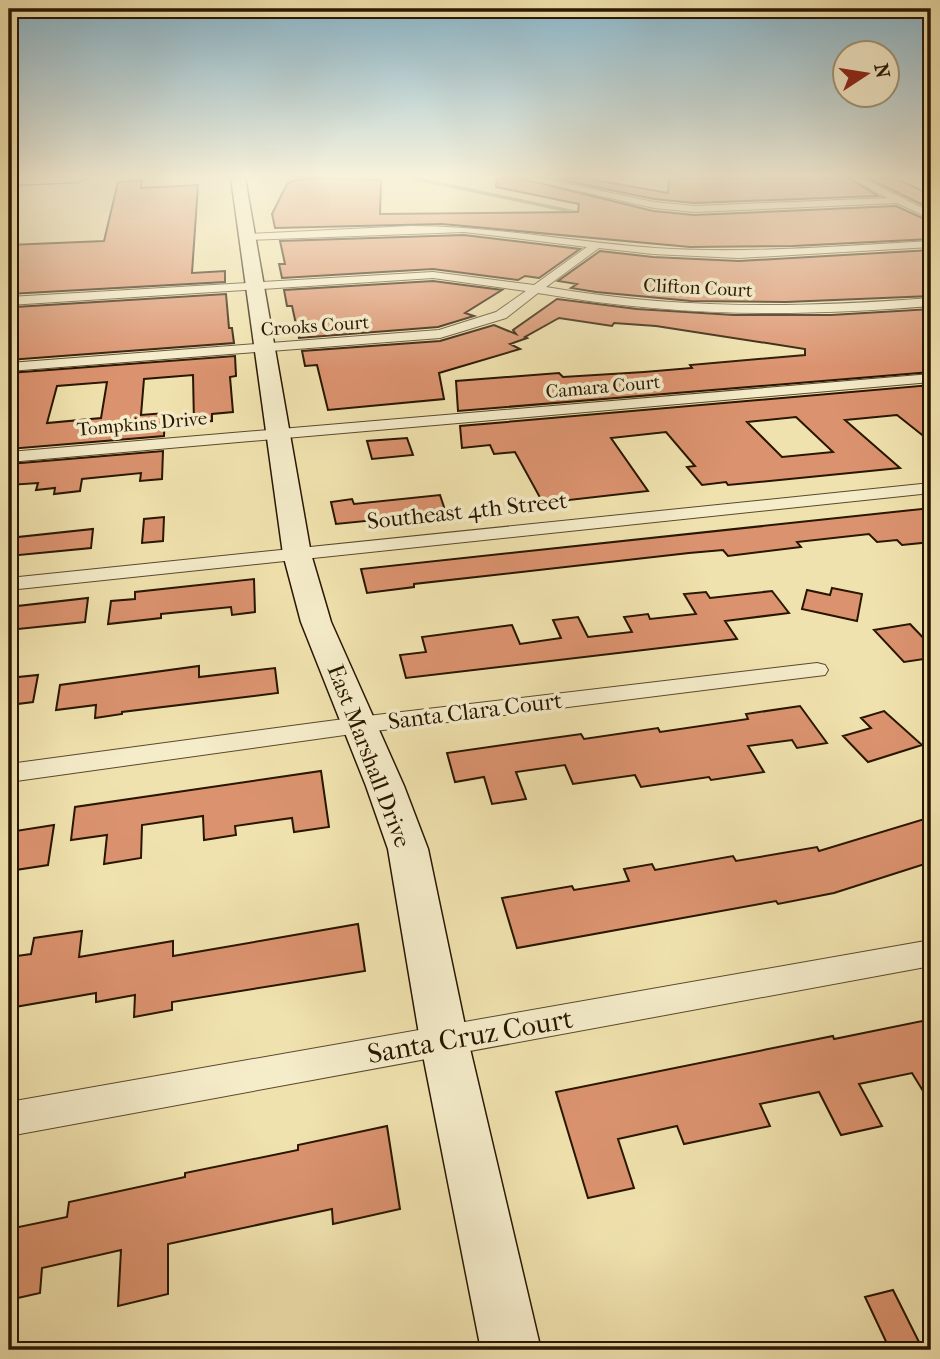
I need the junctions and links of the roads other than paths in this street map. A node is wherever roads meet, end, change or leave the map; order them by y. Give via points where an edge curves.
1 (249, 241) edge
2 (575, 241) edge
3 (931, 243) edge
4 (598, 244) junction
5 (256, 285) junction
6 (534, 289) junction
7 (9, 302) edge
8 (931, 302) edge
9 (266, 349) junction
10 (9, 368) edge
11 (931, 378) edge
12 (279, 433) junction
13 (9, 457) edge
14 (931, 488) edge
15 (297, 554) junction
16 (9, 584) edge
17 (817, 670) dead end
18 (359, 725) junction
19 (9, 773) edge
20 (931, 953) edge
21 (444, 1040) junction
22 (9, 1119) edge
23 (511, 1350) edge

1 - 5 main road, East Marshall Drive
2 - 4 street
3 - 4 street via 739,255
4 - 6 street, Crooks Court
5 - 6 street, Clifton Court via 433,275
5 - 7 street, Clifton Court
5 - 9 main road, East Marshall Drive
6 - 8 street, Clifton Court via 638,305 710,310
6 - 9 street, Crooks Court via 501,315 440,334
9 - 10 street, Crooks Court
9 - 12 main road, East Marshall Drive
11 - 12 street, Camara Court
12 - 13 street, Tompkins Drive
12 - 15 main road, East Marshall Drive
14 - 15 street, Southeast 4th Street
15 - 16 street, Southeast 4th Street
15 - 18 main road, East Marshall Drive via 316,622
17 - 18 street, Santa Clara Court
18 - 19 street, Santa Clara Court
18 - 21 main road, East Marshall Drive via 408,849
20 - 21 street, Santa Cruz Court
21 - 22 street, Santa Cruz Court
21 - 23 main road, East Marshall Drive

